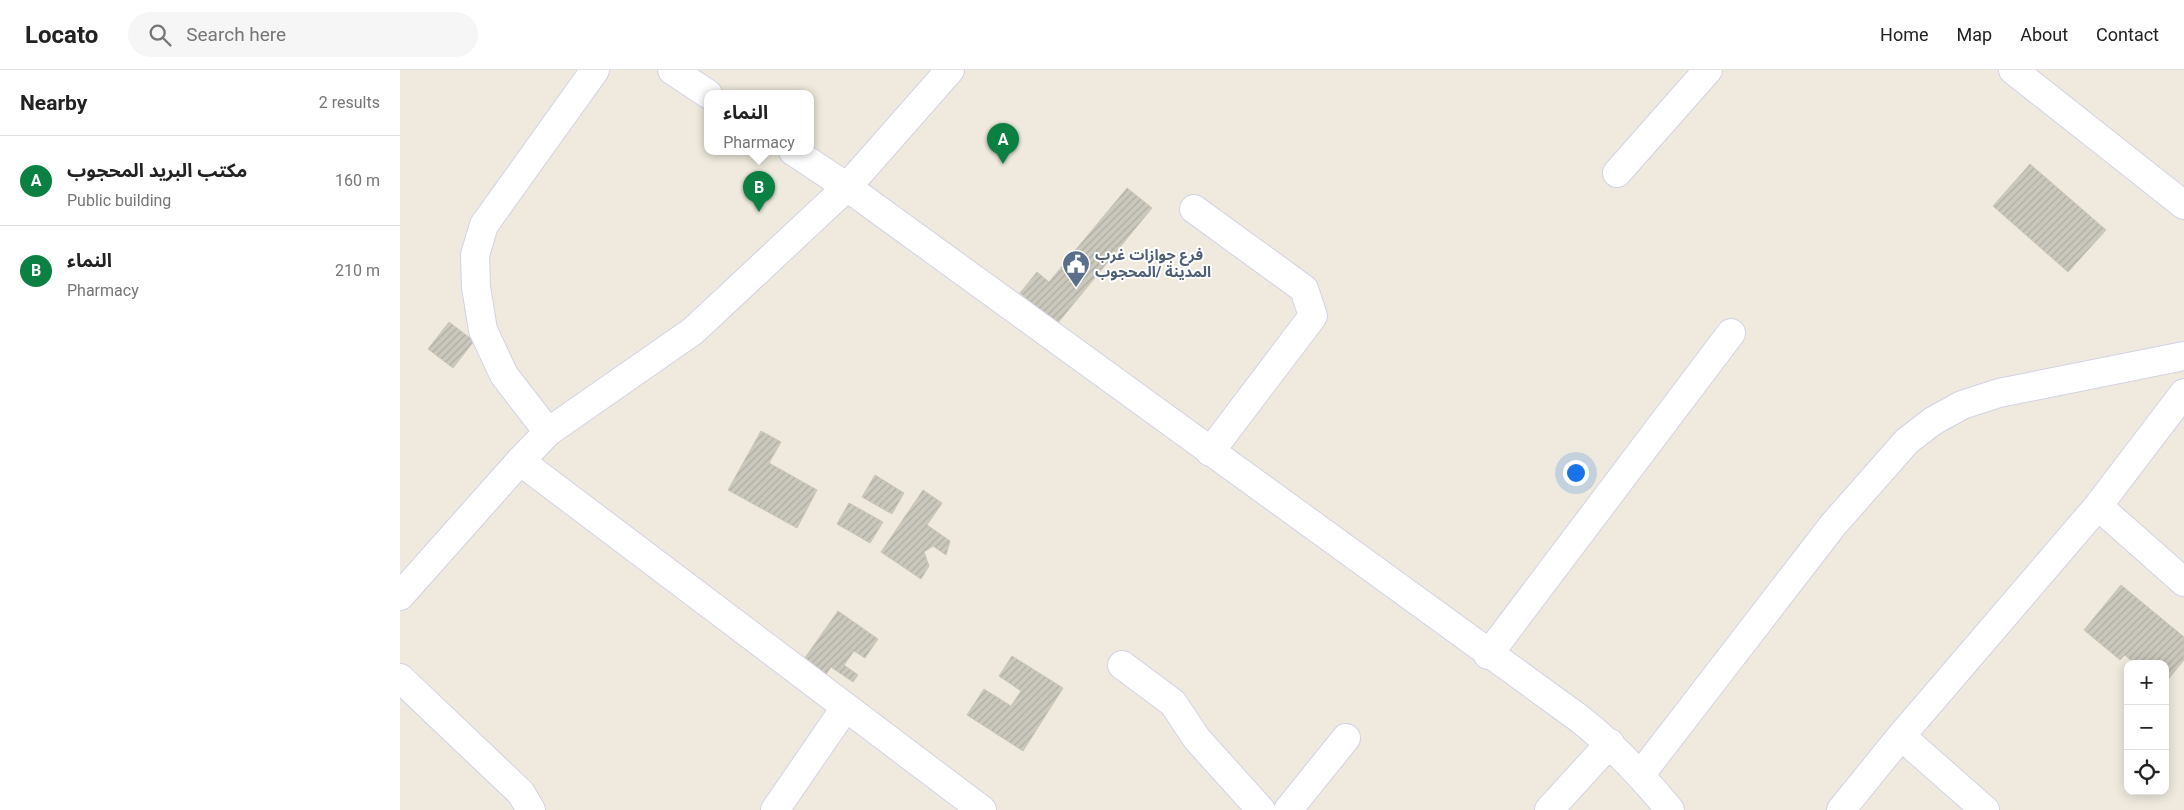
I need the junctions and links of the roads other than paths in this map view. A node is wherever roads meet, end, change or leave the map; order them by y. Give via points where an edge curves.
1 (595, 70) edge
2 (672, 70) edge
3 (950, 70) edge
4 (1708, 70) edge
5 (2013, 70) edge
6 (704, 91) edge
7 (799, 155) edge
8 (1617, 173) dead end
9 (847, 187) junction
10 (2184, 205) edge
11 (1194, 209) dead end
12 (1731, 333) dead end
13 (2184, 356) edge
14 (2184, 393) edge
15 (548, 432) junction
16 (1210, 452) junction
17 (520, 461) junction
18 (2098, 506) junction
19 (2184, 582) edge
20 (400, 596) edge
21 (1488, 655) junction
22 (1122, 665) dead end
23 (400, 678) edge
24 (845, 708) junction
25 (1900, 736) junction
26 (1346, 738) dead end
27 (1610, 743) junction
28 (1641, 774) junction
29 (531, 810) edge
30 (776, 810) edge
31 (982, 810) edge
32 (1261, 810) edge
33 (1288, 810) edge
34 (1550, 810) edge
35 (1670, 810) edge
36 (1841, 810) edge
37 (1985, 810) edge

1 - 15 street via 484,225 474,255 483,330 504,375
2 - 6 street
3 - 9 street
4 - 8 street
5 - 10 street
7 - 9 street
9 - 15 street via 693,331
9 - 16 street
11 - 16 street via 1304,289 1313,316
12 - 21 street
13 - 28 street via 1999,393 1962,405 1907,441 1833,525
14 - 18 street
15 - 17 street
16 - 21 street
17 - 20 street
17 - 24 street
18 - 19 street
18 - 25 street
21 - 27 street
22 - 32 street via 1173,703 1197,739
23 - 29 street via 521,793
24 - 30 street
24 - 31 street
25 - 36 street
25 - 37 street
26 - 33 street
27 - 28 street
27 - 34 street
28 - 35 street

